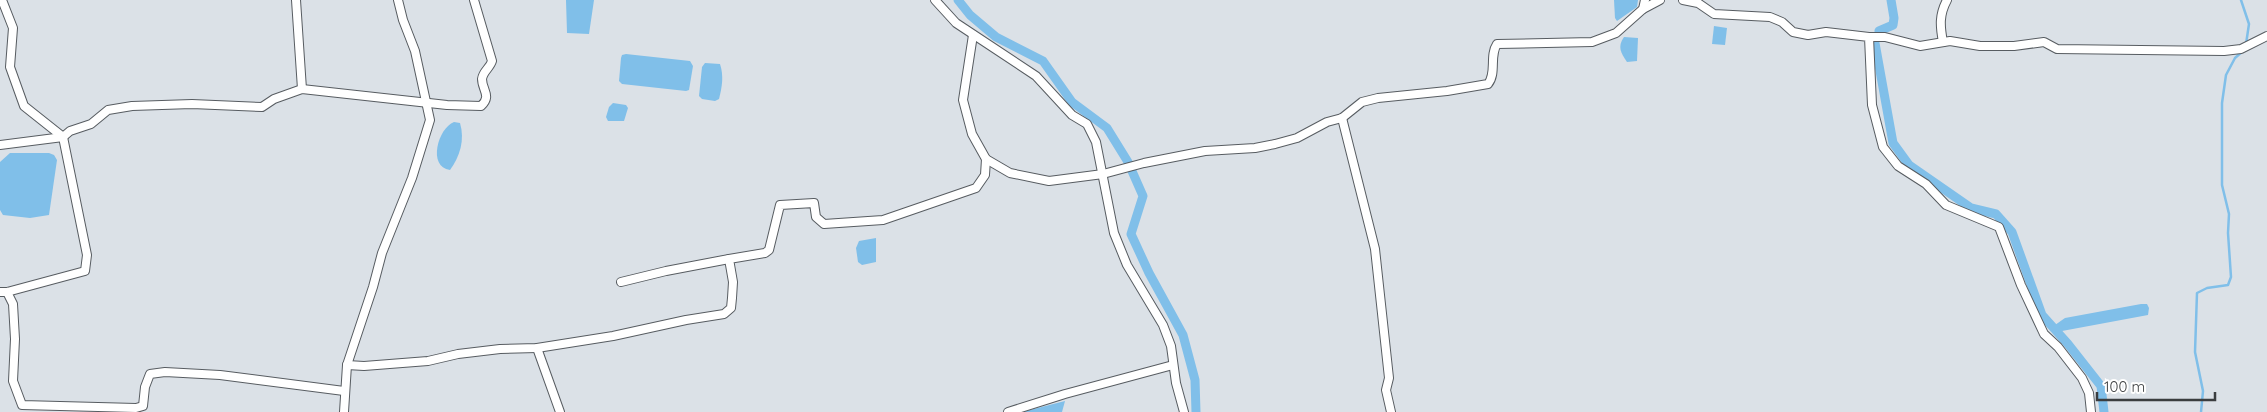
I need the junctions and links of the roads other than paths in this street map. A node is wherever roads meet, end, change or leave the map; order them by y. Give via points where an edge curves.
1 (2, 0) edge
2 (296, 0) edge
3 (398, 0) edge
4 (474, 0) edge
5 (935, 0) edge
6 (1645, 0) edge
7 (1660, 0) edge
8 (1683, 0) edge
9 (1947, 0) edge
10 (1643, 9) junction
11 (973, 35) junction
12 (1869, 36) junction
13 (2267, 36) edge
14 (1942, 42) junction
15 (302, 89) junction
16 (426, 102) junction
17 (1342, 118) junction
18 (63, 137) junction
19 (0, 145) edge
20 (986, 159) junction
21 (1103, 174) junction
22 (729, 259) junction
23 (621, 282) dead end
24 (4, 292) edge
25 (537, 348) junction
26 (347, 364) junction
27 (1173, 365) junction
28 (344, 391) junction
29 (344, 412) edge
30 (560, 412) edge
31 (1008, 412) edge
32 (1184, 412) edge
33 (1391, 412) edge
34 (2091, 412) edge

1 - 18 street via 13,28 10,67 24,106
2 - 15 street
3 - 16 street via 416,50
4 - 16 street via 492,61 483,74 485,102 481,106
5 - 11 street via 956,24
6 - 10 street
7 - 10 street
8 - 12 street via 1698,3 1714,14 1770,17 1793,32 1808,35 1826,32
9 - 14 street via 1940,23
10 - 17 street via 1616,33 1592,42 1498,44 1494,50 1492,79 1488,84 1378,98 1362,102
11 - 20 street via 963,100 972,134
11 - 21 street via 1036,76 1072,115 1087,124 1096,142
12 - 14 street via 1920,46
12 - 34 street via 1872,105 1883,147 1898,166 1926,184 1946,204 1999,227 2020,285 2044,334 2082,378 2089,393
13 - 14 street via 2241,49 2224,50 2066,50 2044,42 2014,46
15 - 16 street
15 - 18 street via 262,107 192,104 108,110 91,124
16 - 26 street via 430,120 428,128 407,193 382,253
17 - 21 street via 1275,144 1205,151
17 - 33 street via 1375,249 1389,378 1386,390
18 - 19 street
18 - 24 street via 87,255 85,271
20 - 21 street via 1010,173 1030,179 1068,180
20 - 22 street via 985,176 976,188 883,220 824,224 816,217 814,203 780,205 770,250
21 - 27 street via 1114,233 1127,265 1163,326 1171,346
22 - 23 street
22 - 25 street via 734,282 731,308 724,314
24 - 28 street via 12,304 15,339 13,381 22,405 136,408 143,406 150,374 165,372 220,375
25 - 26 street via 458,354 428,361 364,366
25 - 30 street
26 - 28 street
27 - 31 street
27 - 32 street
28 - 29 street

